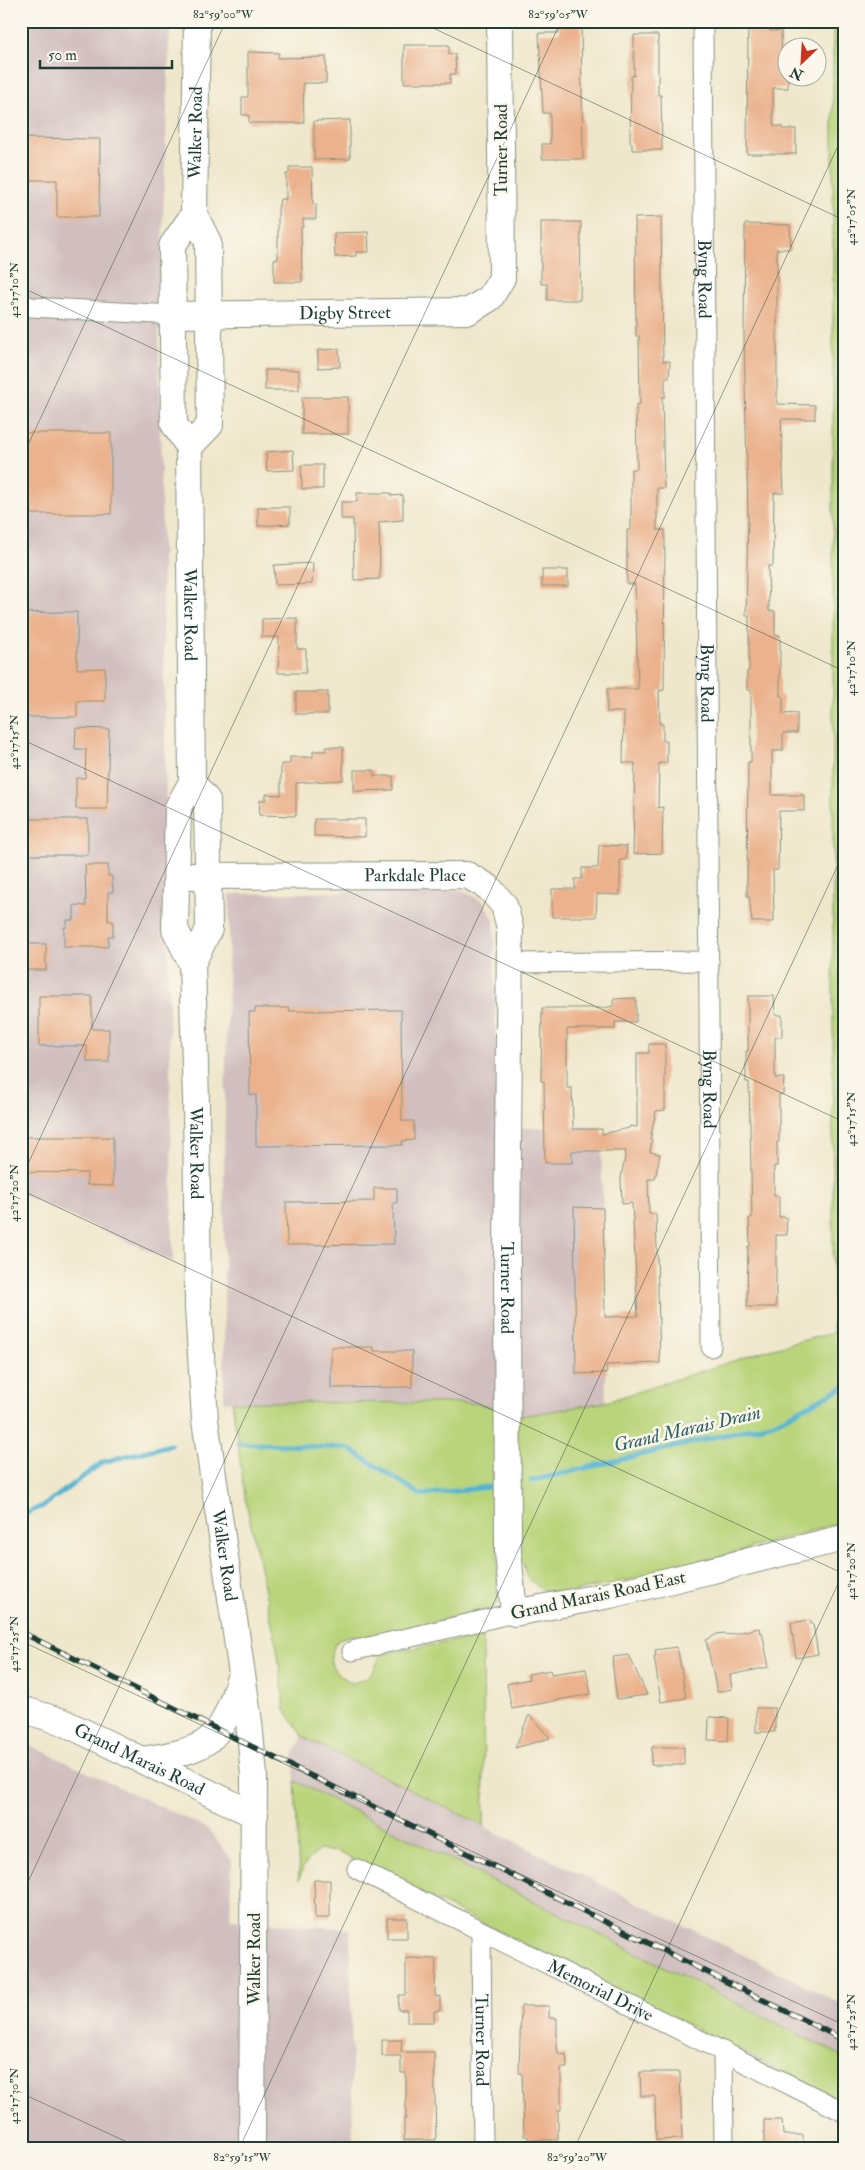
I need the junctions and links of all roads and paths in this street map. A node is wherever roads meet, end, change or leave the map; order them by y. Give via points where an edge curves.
1 (197, 21) edge
2 (500, 21) edge
3 (703, 21) edge
4 (194, 214) junction
5 (502, 278) joint
6 (21, 303) edge
7 (209, 315) junction
8 (173, 316) junction
9 (190, 447) junction
10 (192, 782) junction
11 (177, 876) junction
12 (208, 876) junction
13 (709, 961) junction
14 (510, 963) junction
15 (192, 964) junction
16 (710, 1347) dead end
17 (844, 1538) edge
18 (514, 1613) junction
19 (352, 1651) dead end
20 (242, 1672) junction
21 (21, 1709) edge
22 (143, 1760) junction
23 (254, 1814) junction
24 (357, 1869) dead end
25 (481, 1930) junction
26 (723, 2051) junction
27 (844, 2112) edge
28 (252, 2149) edge
29 (483, 2149) edge
30 (724, 2149) edge

1 - 4 main road, Walker Road
2 - 5 main road, Turner Road
3 - 13 street, Byng Road
4 - 7 main road, Walker Road via 208,242
4 - 8 main road via 172,246
5 - 7 main road, Digby Street via 490,298 469,311
6 - 8 street via 31,307
7 - 8 main road, Digby Street
7 - 9 main road, Walker Road via 210,425
8 - 9 main road via 174,424
9 - 10 main road, Walker Road
10 - 11 main road, Walker Road via 178,807
10 - 12 main road, Walker Road via 207,800
11 - 12 main road, Parkdale Place
11 - 15 main road, Walker Road via 175,929
12 - 14 main road, Parkdale Place via 467,875 488,887 504,905 510,928
12 - 15 main road, Walker Road via 209,929
13 - 14 street
13 - 16 street, Byng Road
14 - 18 main road, Turner Road via 508,1552
15 - 20 main road, Walker Road via 198,1307 204,1420
17 - 18 main road, Grand Marais Road East via 610,1595
18 - 19 street, Grand Marais Road East
20 - 22 main road via 230,1712 217,1733 204,1745 178,1754
20 - 23 main road, Walker Road via 253,1766
21 - 22 main road, Grand Marais Road via 63,1722
22 - 23 main road, Grand Marais Road
23 - 28 main road, Walker Road
24 - 25 street, Memorial Drive
25 - 26 street, Memorial Drive
25 - 29 street, Turner Road
26 - 27 street, Memorial Drive
26 - 30 street

